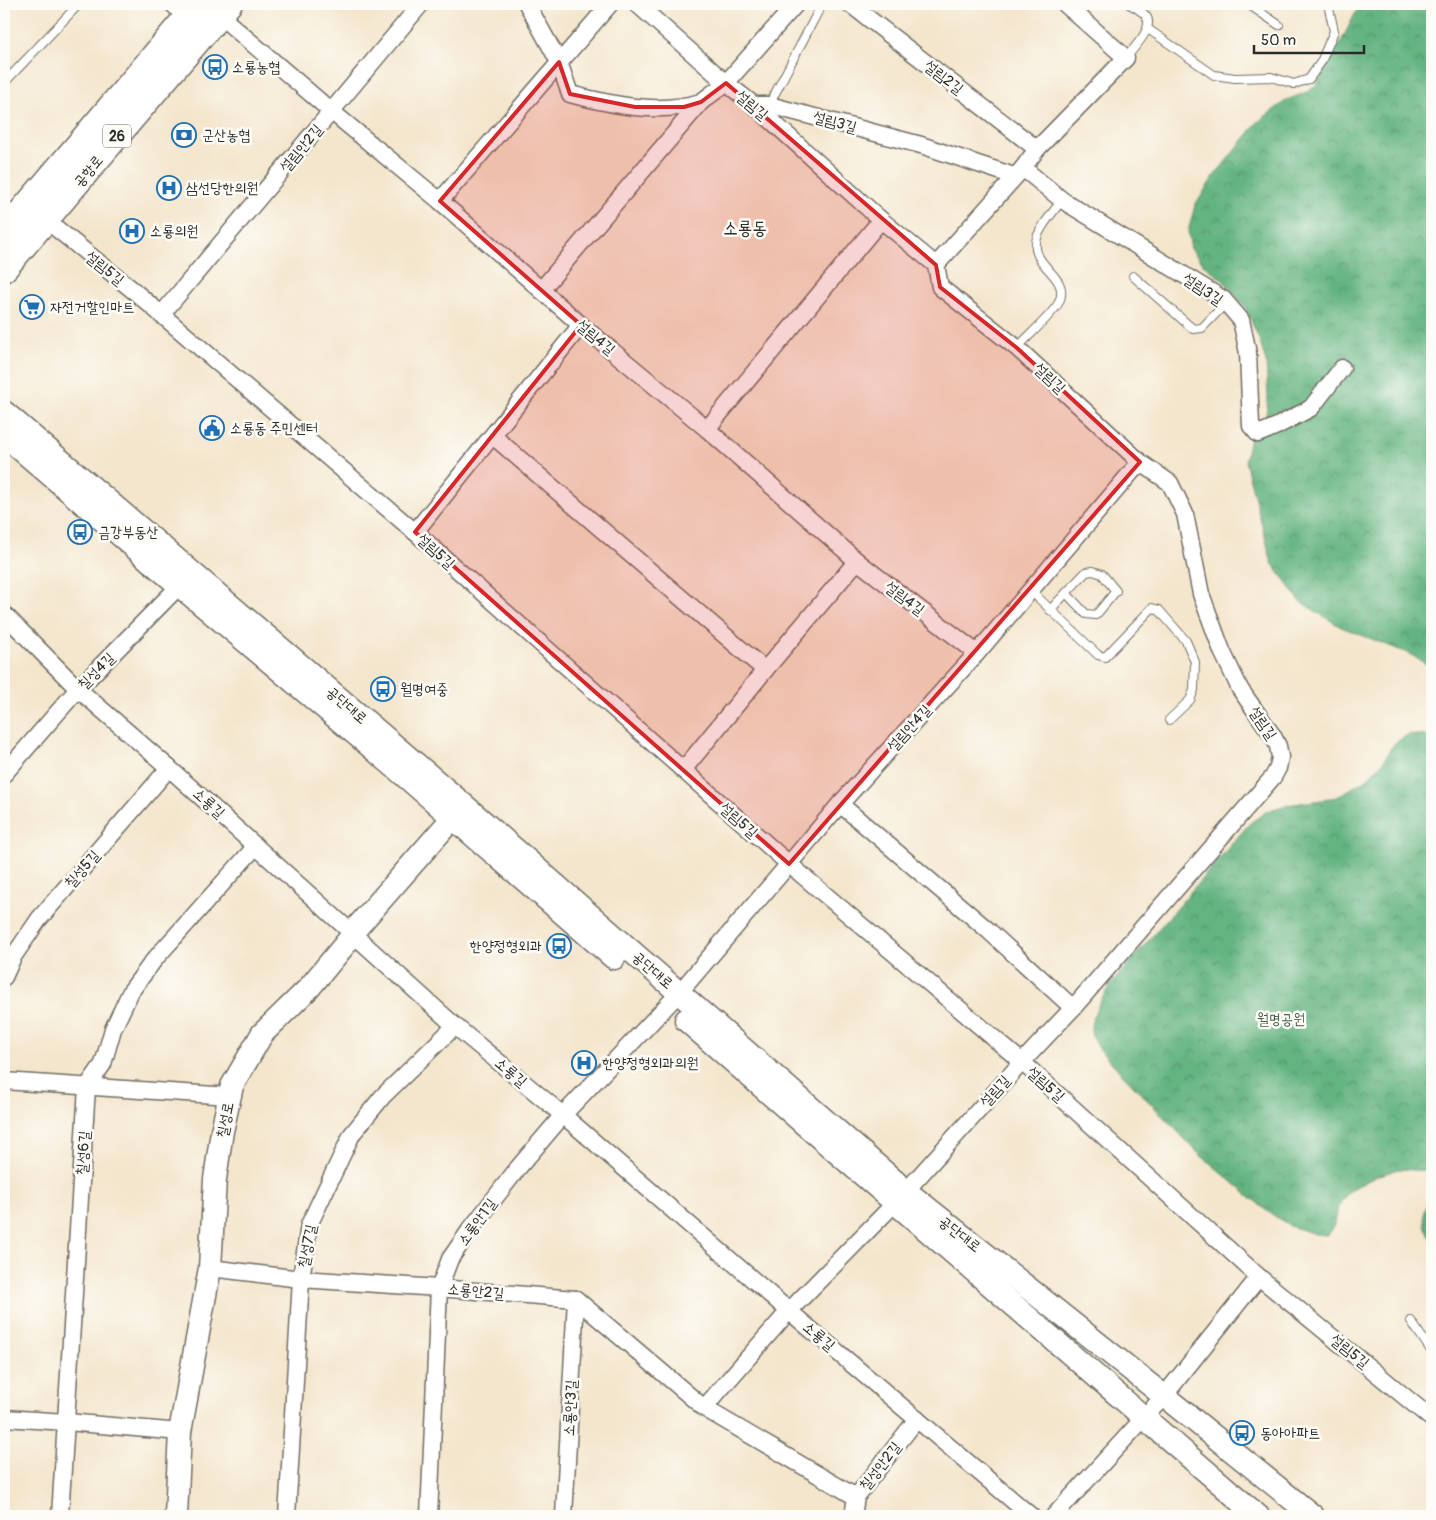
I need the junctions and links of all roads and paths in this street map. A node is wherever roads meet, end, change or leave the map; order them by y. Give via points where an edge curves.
1 (78, 4) edge
2 (422, 4) edge
3 (527, 4) edge
4 (610, 4) edge
5 (637, 4) edge
6 (796, 4) edge
7 (822, 4) edge
8 (850, 4) edge
9 (1066, 4) edge
10 (1129, 4) edge
11 (1248, 4) edge
12 (1328, 4) edge
13 (201, 9) edge
14 (1279, 25) dead end
15 (1148, 29) junction
16 (1126, 58) junction
17 (559, 62) junction
18 (4, 83) edge
19 (726, 83) junction
20 (701, 102) junction
21 (761, 105) junction
22 (331, 111) junction
23 (1037, 149) junction
24 (1019, 172) junction
25 (1062, 200) junction
26 (440, 201) junction
27 (46, 220) junction
28 (882, 220) junction
29 (4, 232) edge
30 (936, 265) junction
31 (4, 269) edge
32 (1133, 276) dead end
33 (541, 290) junction
34 (1226, 303) junction
35 (161, 315) junction
36 (581, 324) junction
37 (1017, 348) junction
38 (1342, 368) dead end
39 (4, 412) edge
40 (707, 429) junction
41 (4, 435) edge
42 (493, 436) junction
43 (1140, 462) junction
44 (415, 532) junction
45 (857, 561) junction
46 (186, 580) junction
47 (1030, 590) junction
48 (1066, 593) junction
49 (1050, 610) junction
50 (4, 614) edge
51 (977, 653) junction
52 (765, 670) junction
53 (78, 689) junction
54 (1169, 720) dead end
55 (169, 768) junction
56 (683, 770) junction
57 (4, 774) edge
58 (840, 804) junction
59 (458, 811) junction
60 (256, 846) junction
61 (789, 864) junction
62 (352, 933) junction
63 (4, 977) edge
64 (674, 999) junction
65 (1073, 1008) junction
66 (455, 1026) junction
67 (1022, 1062) junction
68 (4, 1081) edge
69 (87, 1087) junction
70 (230, 1096) junction
71 (563, 1115) junction
72 (901, 1197) junction
73 (210, 1268) junction
74 (1259, 1277) junction
75 (301, 1279) junction
76 (439, 1288) junction
77 (576, 1299) junction
78 (789, 1311) junction
79 (1411, 1321) dead end
80 (1432, 1352) edge
81 (1164, 1396) junction
82 (704, 1408) junction
83 (4, 1418) edge
84 (1144, 1418) junction
85 (1432, 1418) edge
86 (917, 1419) junction
87 (67, 1422) junction
88 (180, 1432) junction
89 (856, 1497) junction
90 (60, 1516) edge
91 (176, 1516) edge
92 (287, 1516) edge
93 (429, 1516) edge
94 (564, 1516) edge
95 (853, 1516) edge
96 (1031, 1516) edge
97 (1054, 1516) edge
98 (1258, 1516) edge
99 (1312, 1516) edge

1 - 18 lane
2 - 22 street, 설림안2길
3 - 17 street
4 - 17 street
5 - 19 street, 설림길
6 - 19 street, 설림길
7 - 21 lane
8 - 23 street, 설림2길
9 - 16 street
10 - 15 lane via 1146,15
11 - 14 lane
12 - 15 lane via 1334,31 1321,62 1309,79 1294,84 1271,77 1214,75
13 - 22 street, 설림4길
13 - 27 main road, 공항로 / 26
13 - 29 main road, 공항로 / 26
15 - 16 lane
16 - 23 street
17 - 20 street via 570,94 635,107 684,107
17 - 26 street
19 - 20 street
19 - 21 street, 설림길
20 - 33 street
21 - 24 street, 설림3길
21 - 28 street, 설림길
22 - 26 street, 설림4길
22 - 35 street, 설림안2길
23 - 24 street
24 - 25 street, 설림3길
24 - 30 street
25 - 34 street, 설림3길
25 - 37 lane via 1038,235 1035,249 1038,259 1058,280 1063,292 1059,305
26 - 33 street, 설림4길
27 - 31 main road, 공항로 / 26
27 - 35 street, 설림5길
28 - 30 street, 설림길
28 - 40 street
30 - 37 street, 설림길 via 940,287
32 - 34 lane via 1193,329 1202,328
33 - 36 street, 설림4길
34 - 38 street, 설림3길 via 1241,320 1248,353 1251,426 1258,434 1311,408
35 - 44 street, 설림5길
36 - 40 street, 설림4길
36 - 42 street
37 - 43 street, 설림길
39 - 46 street, 공단대로
40 - 45 street, 설림4길
41 - 46 street, 공단대로
42 - 44 street
42 - 52 street
43 - 47 street, 설림안4길
43 - 65 street, 설림길 via 1170,483 1185,514 1201,594 1222,651 1240,689 1274,736 1280,757 1273,777
44 - 56 street, 설림5길
45 - 51 street, 설림4길
45 - 52 street
46 - 53 street, 칠성4길
46 - 59 street, 공단대로
47 - 49 lane
47 - 51 street, 설림안4길
48 - 48 lane via 1086,572 1093,571 1102,574 1116,591 1096,615 1086,614
48 - 49 lane
49 - 54 lane via 1098,655 1105,657 1152,608 1159,610 1186,641 1195,662 1194,690 1190,700
50 - 53 street, 소룡길
51 - 58 street, 설림안4길
52 - 56 street
53 - 55 street, 소룡길
53 - 57 street, 칠성4길
55 - 60 street, 소룡길
55 - 63 street, 칠성5길 via 39,919 13,957
56 - 61 street, 설림5길
58 - 61 street, 설림안4길
58 - 65 street via 989,931
59 - 62 street, 칠성로
59 - 64 street, 공단대로
60 - 62 street, 소룡길
60 - 69 street via 131,990 113,1029 103,1064
61 - 64 street, 설림안4길
61 - 67 street, 설림5길
62 - 66 street, 소룡길
62 - 70 street, 칠성로 via 309,988 262,1034 232,1086
64 - 71 street, 소룡안1길
64 - 72 street, 공단대로
65 - 67 street, 설림길
66 - 71 street, 소룡길
66 - 75 street, 칠성7길 via 383,1096 352,1134 309,1225
67 - 72 street, 설림길
67 - 74 street, 설림5길
68 - 69 street
69 - 70 street
69 - 87 street, 칠성6길
70 - 73 street, 칠성로 via 216,1179
71 - 76 street, 소룡안1길 via 470,1230 450,1259
71 - 78 street, 소룡길
72 - 78 street, 설림길
72 - 81 street, 공단대로
72 - 84 street, 공단대로
73 - 75 street, 소룡안2길
73 - 88 street, 칠성로
74 - 81 street
74 - 85 street, 설림5길
75 - 76 street, 소룡안2길
75 - 92 street, 칠성7길
76 - 77 street, 소룡안2길
76 - 93 street, 소룡안1길
77 - 82 street
77 - 94 street, 소룡안3길
78 - 82 street, 설림길
78 - 86 street, 소룡길
79 - 80 lane
81 - 84 street
81 - 99 street, 공단대로
82 - 89 street
83 - 87 street
84 - 97 street
84 - 98 street, 공단대로
86 - 89 street, 칠성안2길
86 - 96 street, 소룡길
87 - 88 street
87 - 90 street, 칠성6길
88 - 91 street, 칠성로
89 - 95 street, 칠성안2길

